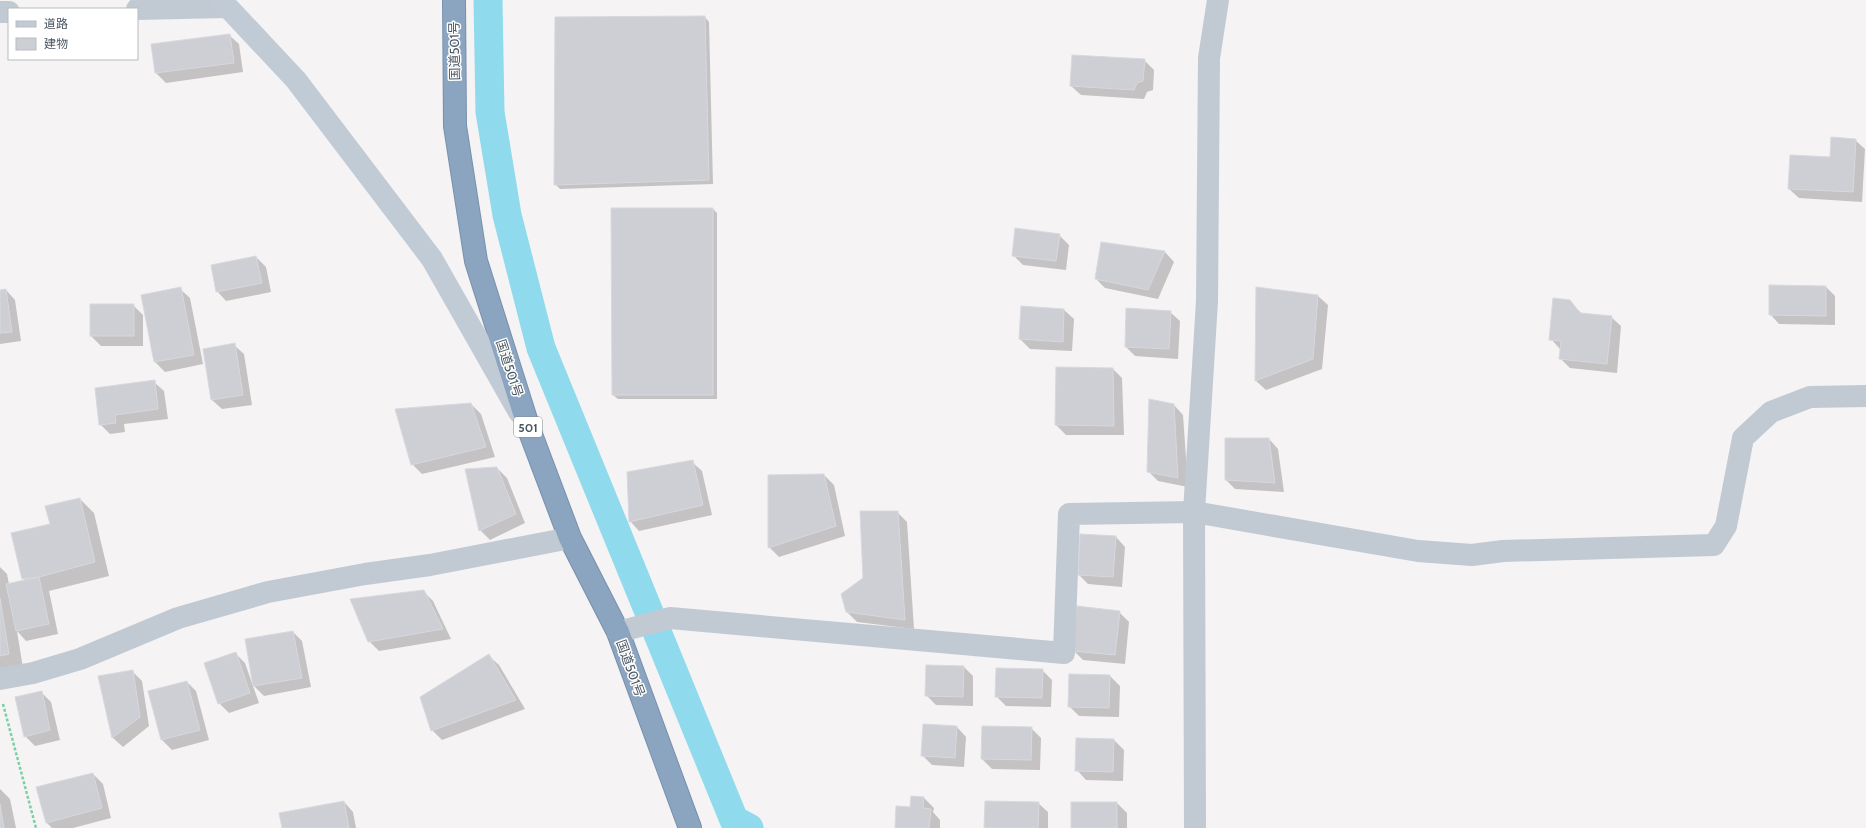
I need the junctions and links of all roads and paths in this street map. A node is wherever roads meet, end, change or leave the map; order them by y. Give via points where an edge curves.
1 (1218, 0) edge
2 (454, 2) edge
3 (224, 4) edge
4 (138, 9) edge
5 (1866, 396) edge
6 (530, 432) junction
7 (1194, 512) junction
8 (570, 538) junction
9 (628, 630) junction
10 (1, 689) edge
11 (36, 828) edge
12 (690, 828) edge
13 (1195, 828) edge

1 - 7 street via 1209,58 1207,300
2 - 6 highway, 国道501号 / 501 via 455,126 476,261
3 - 4 street
3 - 6 street via 296,80 432,259
5 - 7 street via 1810,397 1771,412 1743,438 1726,526 1714,545 1503,551 1472,555 1418,551
6 - 8 highway, 国道501号 / 501
7 - 9 street via 1069,514 1064,653 670,618
7 - 13 street
8 - 9 highway, 国道501号 / 501
8 - 10 street via 268,592 178,618 80,659 33,673
9 - 12 highway, 国道501号 / 501
10 - 11 path

